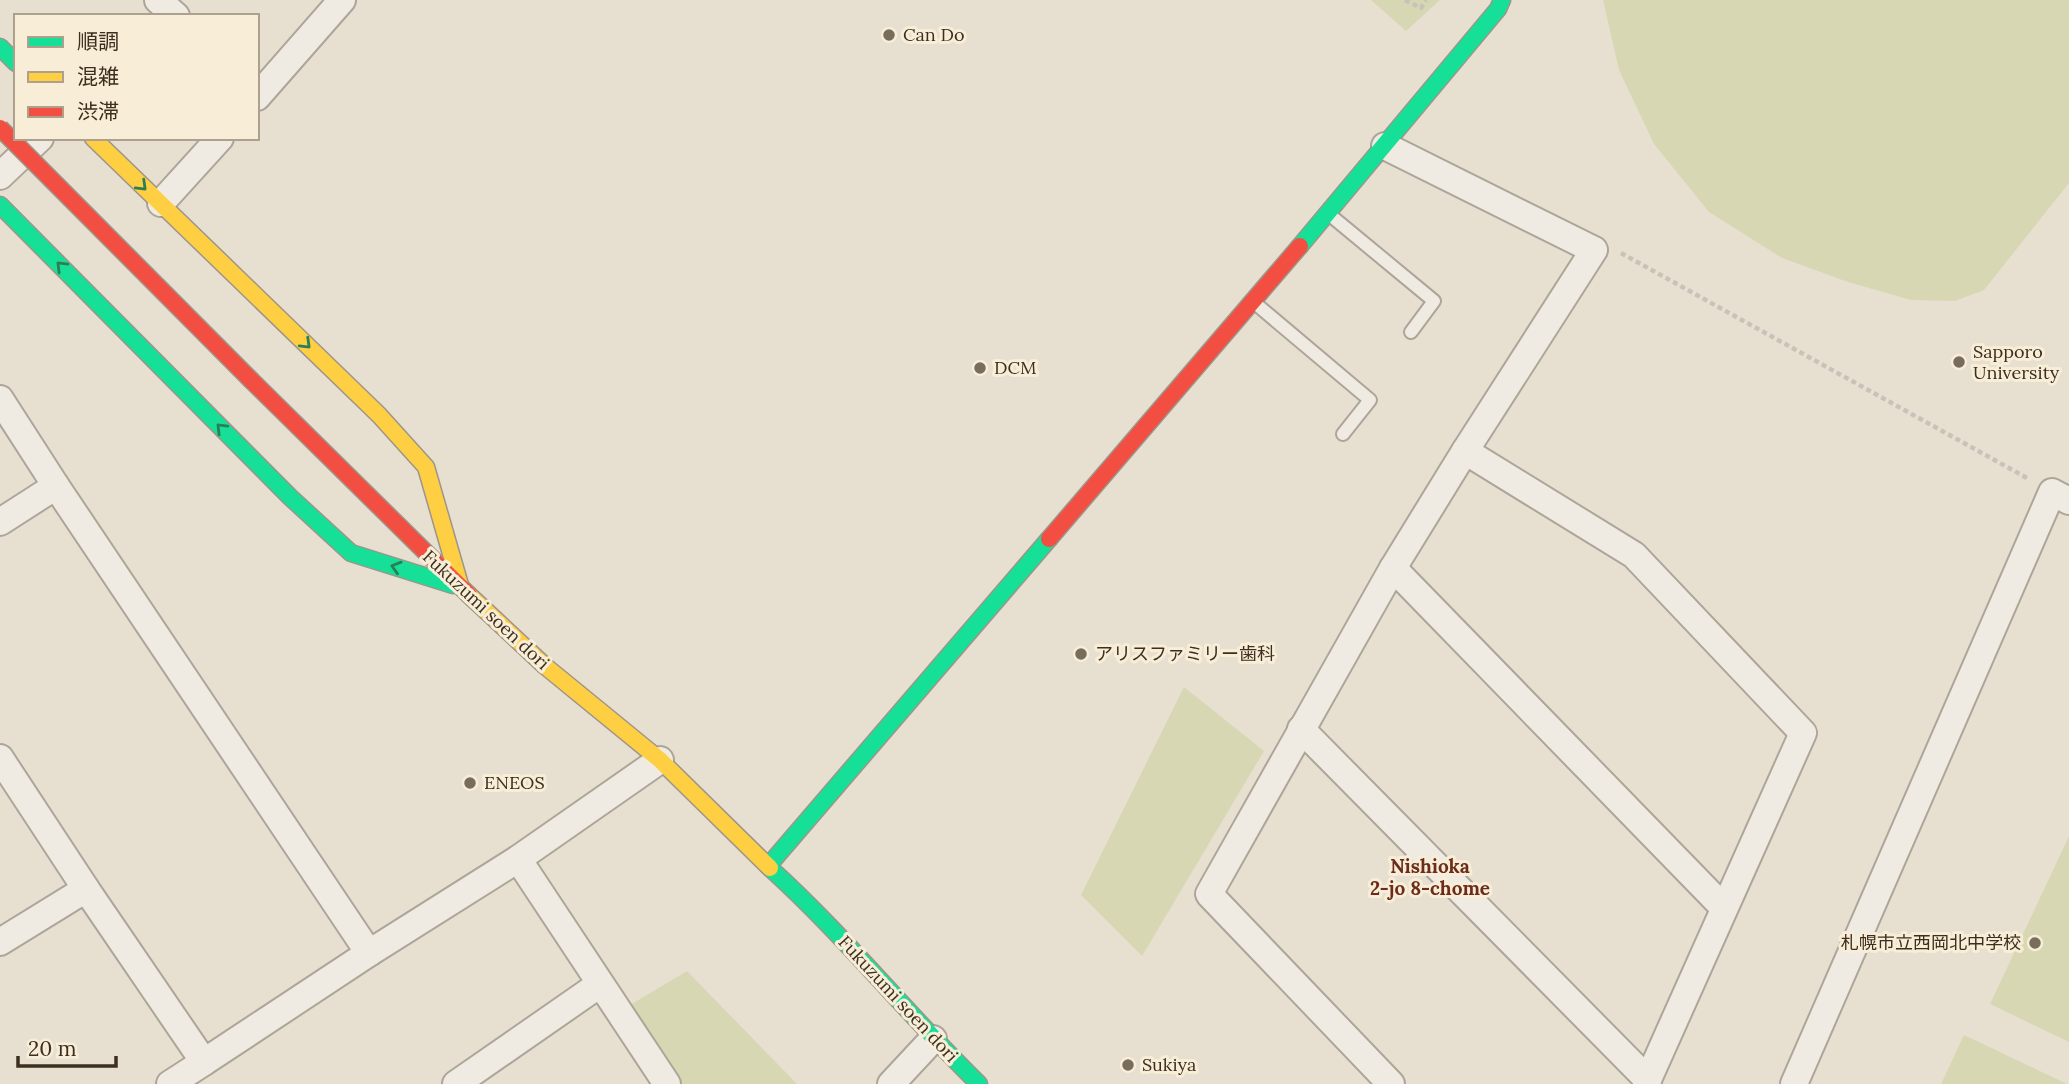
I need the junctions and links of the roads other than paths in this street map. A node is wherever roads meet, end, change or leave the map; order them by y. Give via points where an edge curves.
1 (158, 0) edge
2 (342, 0) edge
3 (1503, 0) edge
4 (174, 14) edge
5 (0, 47) edge
6 (14, 60) edge
7 (259, 93) edge
8 (0, 128) edge
9 (38, 140) edge
10 (95, 140) edge
11 (218, 140) edge
12 (1385, 146) junction
13 (0, 176) edge
14 (161, 204) junction
15 (0, 205) edge
16 (1327, 212) junction
17 (1254, 302) junction
18 (1410, 332) dead end
19 (0, 399) edge
20 (1343, 434) dead end
21 (1465, 451) junction
22 (56, 486) junction
23 (2060, 497) edge
24 (0, 522) edge
25 (1394, 568) junction
26 (461, 587) junction
27 (1301, 729) junction
28 (0, 758) edge
29 (660, 760) junction
30 (518, 859) junction
31 (768, 866) junction
32 (86, 889) junction
33 (1724, 908) junction
34 (0, 942) edge
35 (369, 953) junction
36 (600, 984) junction
37 (933, 1039) junction
38 (204, 1062) junction
39 (1647, 1082) edge
40 (170, 1084) edge
41 (456, 1084) edge
42 (667, 1084) edge
43 (891, 1084) edge
44 (979, 1084) edge
45 (1391, 1084) edge
46 (1794, 1084) edge

1 - 4 street
2 - 7 street
3 - 12 street
5 - 6 street
8 - 26 street, Fukuzumi soen dori, bridge
9 - 13 street
10 -> 14 street
11 - 14 street
12 - 16 street
12 - 21 street via 1594,250
14 -> 26 street via 379,415 426,467
26 -> 15 street via 351,553
16 - 17 street
16 - 18 lane via 1434,301
17 - 20 lane via 1370,400
17 - 31 street
19 - 22 street
21 - 25 street
21 - 33 street via 1634,555 1803,733
22 - 24 street
22 - 35 street
23 - 46 street
25 - 27 street
25 - 33 street
26 - 29 street, Fukuzumi soen dori via 545,666
27 - 39 street
27 - 45 street via 1209,894
28 - 32 street
29 - 30 street
29 - 31 street, Fukuzumi soen dori
30 - 35 street
30 - 36 street
31 - 37 street, Fukuzumi soen dori via 811,905
32 - 34 street
32 - 38 street
33 - 39 street
35 - 38 street
36 - 41 street
36 - 42 street
37 - 43 street
37 - 44 street, Fukuzumi soen dori
38 - 40 street

